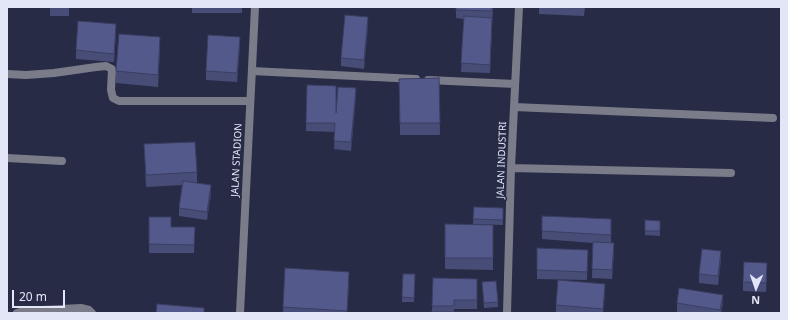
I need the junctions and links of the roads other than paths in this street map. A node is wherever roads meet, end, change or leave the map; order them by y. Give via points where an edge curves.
1 (255, 7) edge
2 (519, 7) edge
3 (252, 71) junction
4 (7, 74) edge
5 (515, 84) junction
6 (250, 100) junction
7 (514, 107) junction
8 (773, 118) dead end
9 (7, 158) edge
10 (62, 161) dead end
11 (511, 168) junction
12 (731, 173) dead end
13 (17, 313) edge
14 (92, 313) edge
15 (240, 313) edge
16 (507, 313) edge

1 - 3 street, JALAN STADION
2 - 5 street, JALAN INDUSTRI
3 - 5 street
3 - 6 street, JALAN STADION
4 - 6 street via 54,73 106,66 112,69 113,98 119,101
5 - 7 street, JALAN INDUSTRI
6 - 15 street, JALAN STADION
7 - 8 street
7 - 11 street, JALAN INDUSTRI
9 - 10 street
11 - 12 street
11 - 16 street, JALAN INDUSTRI
13 - 14 street via 81,308

